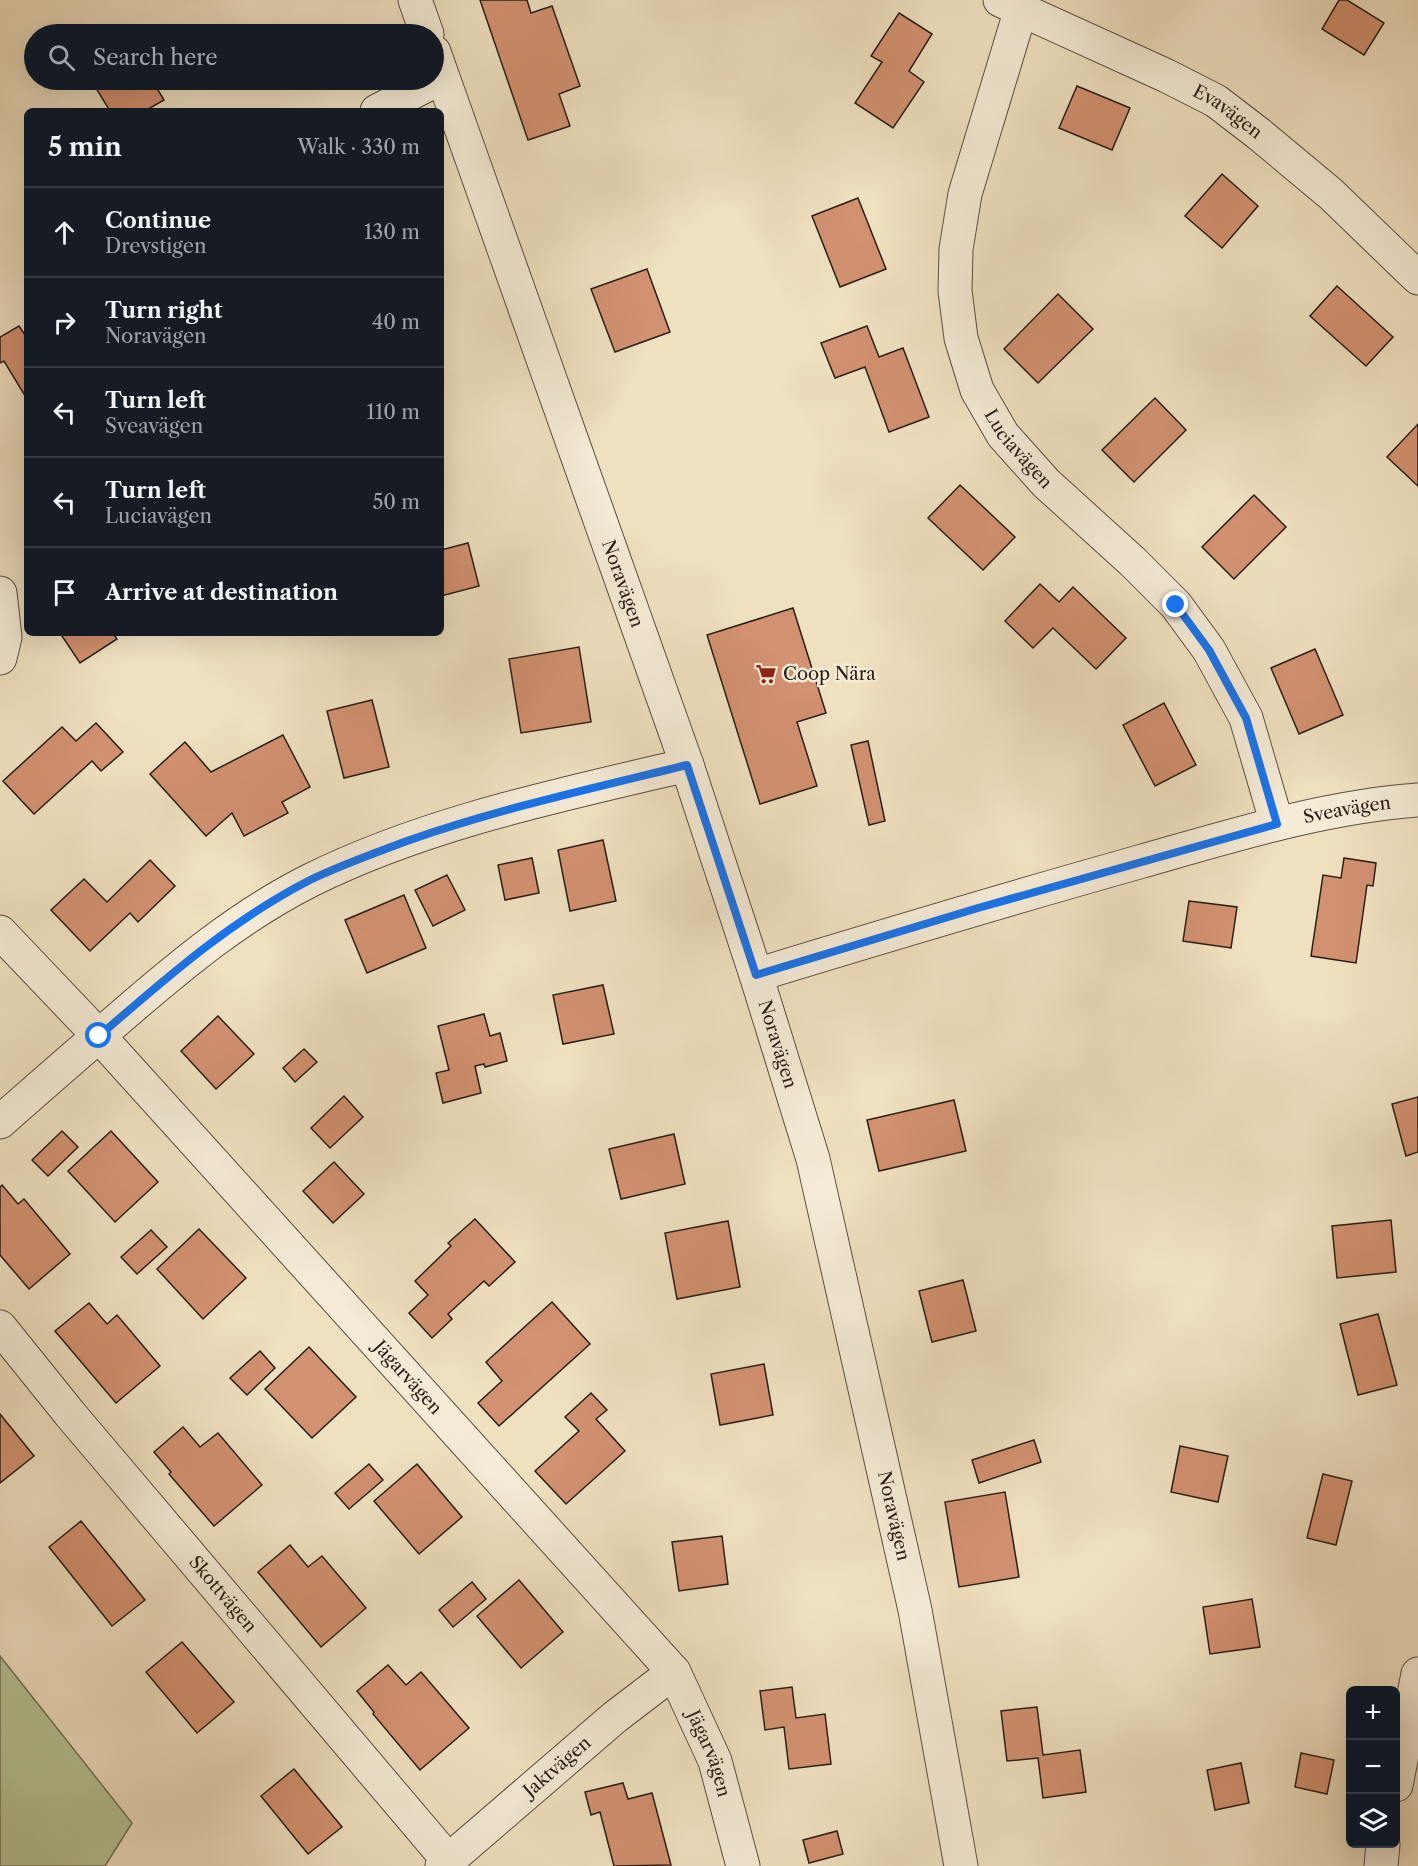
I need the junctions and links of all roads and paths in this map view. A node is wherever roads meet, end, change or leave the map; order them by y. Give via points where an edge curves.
1 (416, 0) edge
2 (1011, 5) edge
3 (424, 24) edge
4 (444, 82) edge
5 (404, 90) edge
6 (380, 108) edge
7 (1418, 278) edge
8 (0, 593) edge
9 (0, 658) edge
10 (687, 765) junction
11 (1418, 800) edge
12 (1277, 824) junction
13 (0, 932) edge
14 (756, 975) junction
15 (99, 1036) junction
16 (0, 1122) edge
17 (0, 1327) edge
18 (674, 1672) junction
19 (1418, 1674) edge
20 (1400, 1761) edge
21 (1383, 1848) edge
22 (445, 1863) edge
23 (743, 1866) edge
24 (961, 1866) edge
25 (1381, 1866) edge

1 - 3 street
2 - 7 street, Evavägen via 1215,101 1331,194
2 - 12 street, Luciavägen via 965,194 956,249 955,291 961,338 977,390 1003,435 1046,483 1176,605 1209,650 1246,718
4 - 10 street, Noravägen
5 - 6 street, Noravägen
8 - 9 street via 5,637
10 - 14 street, Noravägen
10 - 15 street via 451,826 310,880 190,957
11 - 12 street, Sveavägen via 1375,803
12 - 14 street, Sveavägen
13 - 15 street, Jägarvägen
14 - 24 street, Noravägen via 813,1159 835,1253 915,1610
15 - 16 street
15 - 18 street, Jägarvägen
17 - 22 street, Skottvägen
18 - 22 street, Jaktvägen via 615,1717
18 - 23 street, Jägarvägen via 715,1761
19 - 20 street
21 - 25 street

